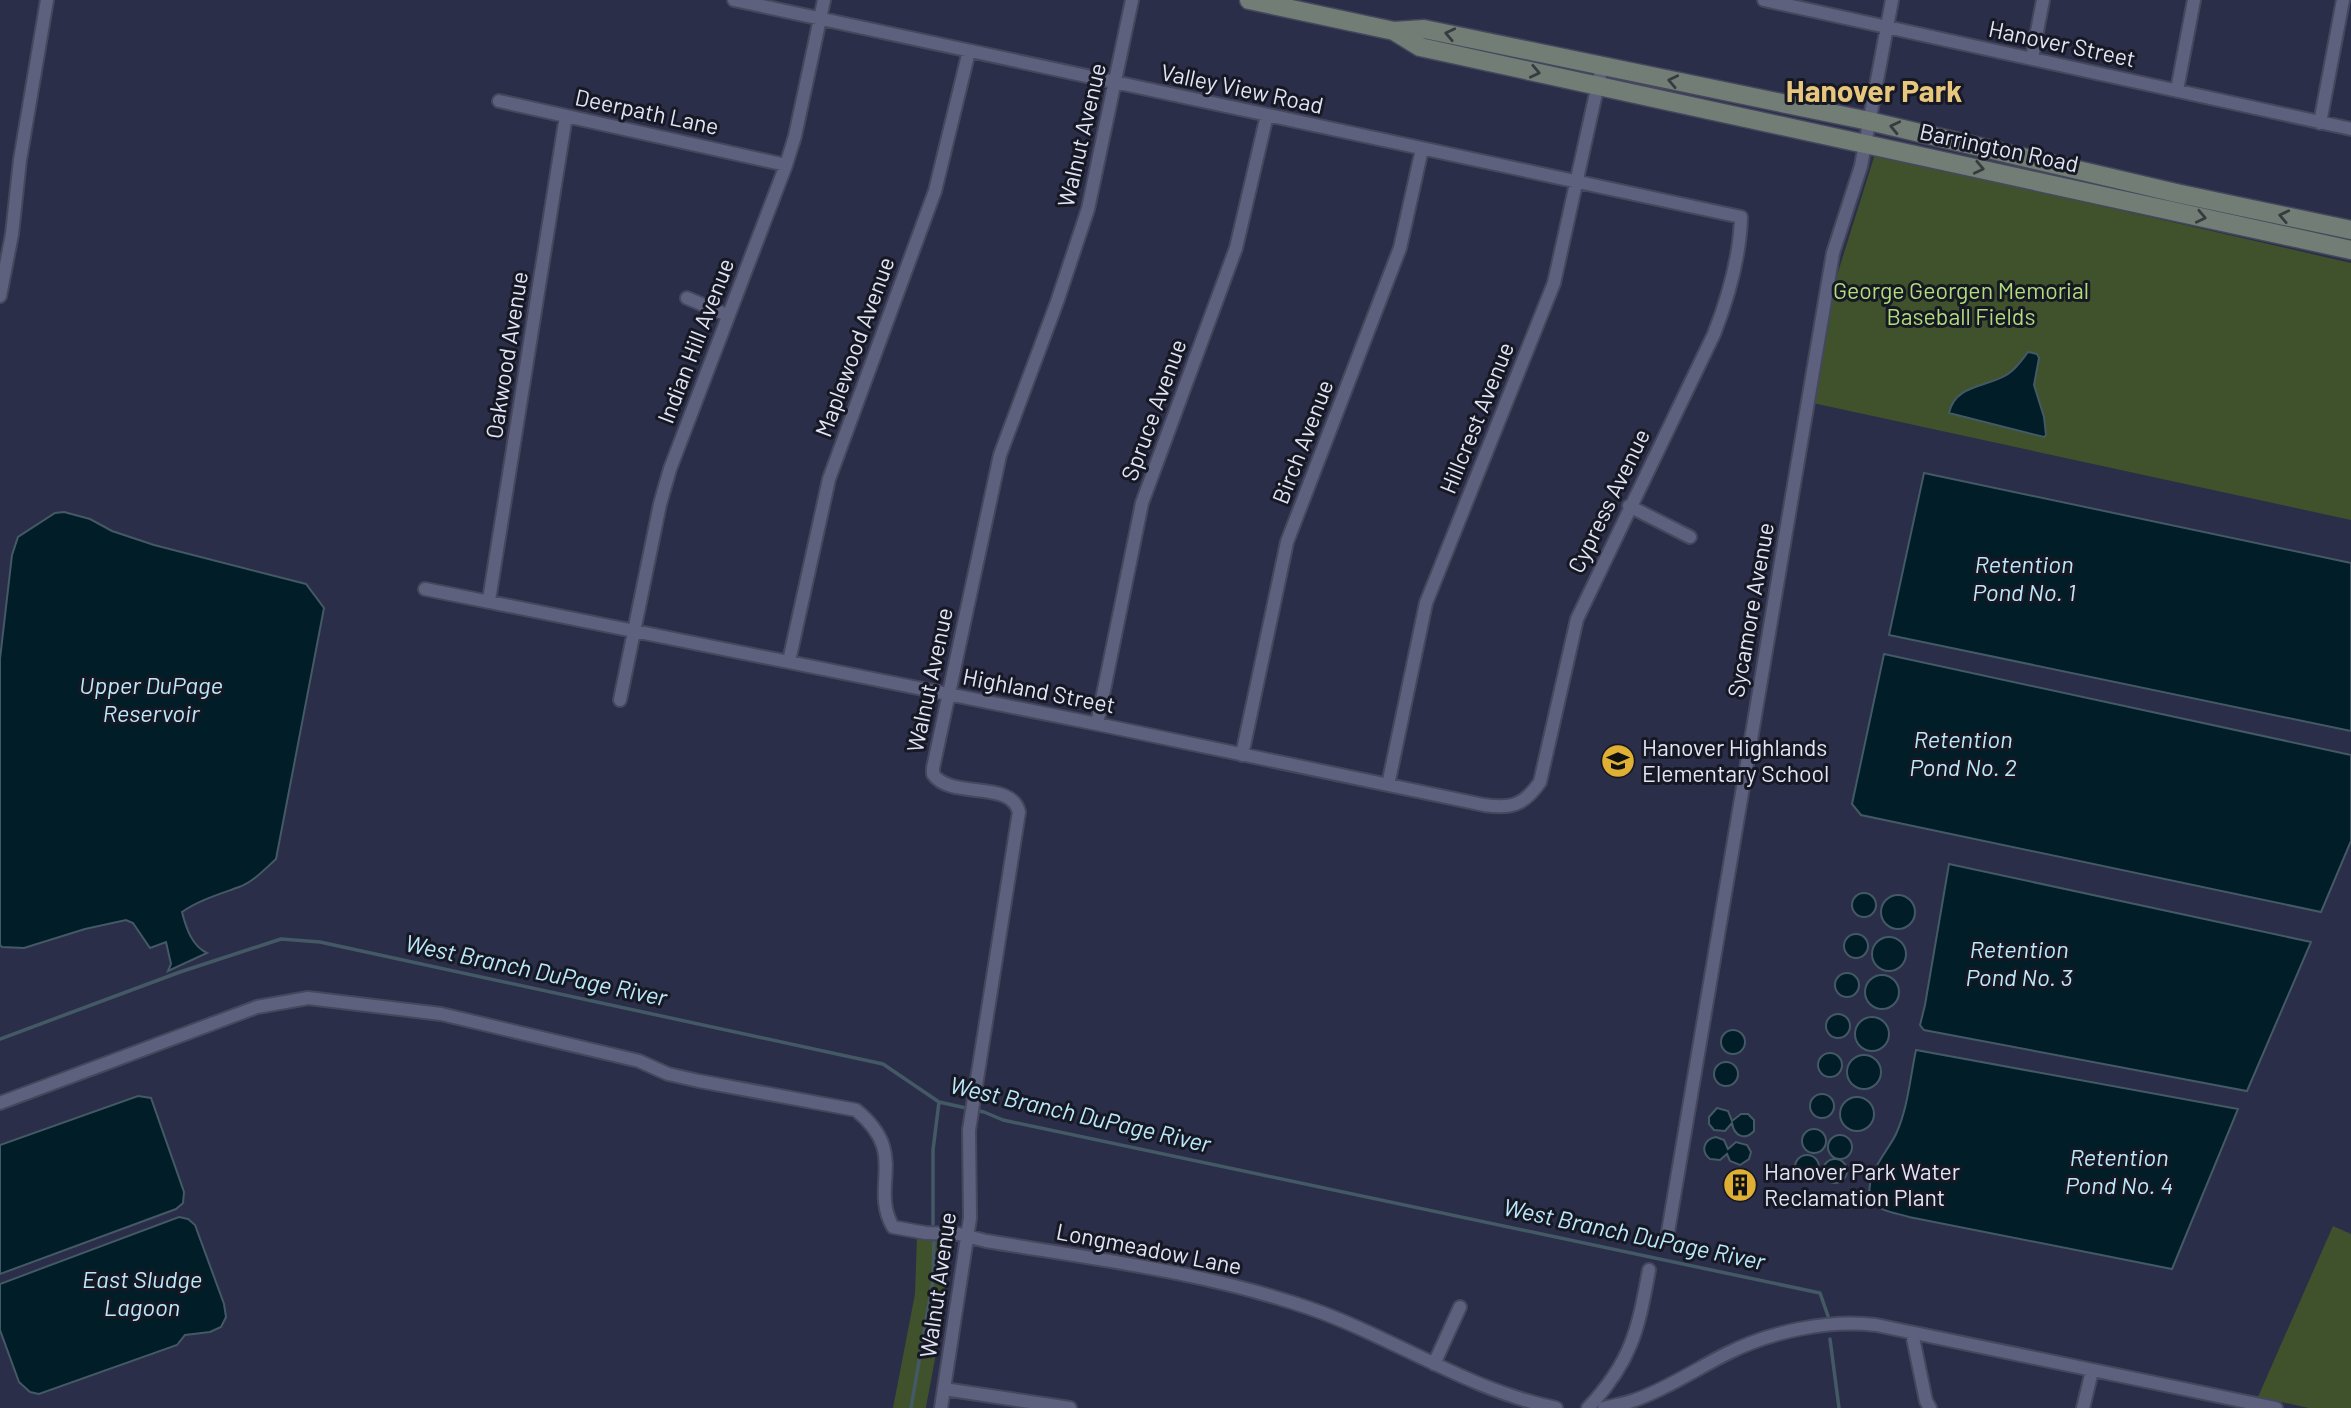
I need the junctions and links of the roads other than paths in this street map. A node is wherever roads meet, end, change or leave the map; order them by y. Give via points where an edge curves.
1 (47, 0) edge
2 (734, 0) edge
3 (824, 0) edge
4 (1132, 0) edge
5 (1250, 0) edge
6 (1764, 0) edge
7 (1892, 0) edge
8 (2043, 0) edge
9 (2194, 0) edge
10 (2343, 0) edge
11 (820, 18) junction
12 (1887, 29) junction
13 (1394, 31) junction
14 (969, 51) junction
15 (2032, 58) junction
16 (1602, 66) junction
17 (1115, 82) junction
18 (1599, 86) junction
19 (2176, 90) junction
20 (499, 101) dead end
21 (1267, 115) junction
22 (566, 116) junction
23 (1869, 121) junction
24 (2320, 123) junction
25 (2351, 129) edge
26 (1864, 144) junction
27 (1422, 149) junction
28 (786, 164) junction
29 (1577, 183) junction
30 (1741, 217) joint
31 (2351, 230) edge
32 (2351, 250) edge
33 (0, 296) edge
34 (687, 299) dead end
35 (727, 315) junction
36 (1629, 506) junction
37 (1690, 537) dead end
38 (425, 589) dead end
39 (489, 600) junction
40 (635, 630) junction
41 (789, 661) junction
42 (947, 695) junction
43 (620, 700) dead end
44 (1097, 724) junction
45 (1242, 755) junction
46 (1388, 785) junction
47 (1521, 802) joint
48 (0, 1103) edge
49 (1668, 1231) dead end
50 (968, 1237) junction
51 (1649, 1270) dead end
52 (1460, 1307) dead end
53 (1912, 1333) junction
54 (1434, 1364) junction
55 (2092, 1371) junction
56 (944, 1389) junction
57 (941, 1408) edge
58 (1070, 1408) edge
59 (1556, 1408) edge
60 (1588, 1408) edge
61 (1604, 1408) edge
62 (1930, 1408) edge
63 (2083, 1408) edge
64 (2273, 1408) edge

1 - 33 street
2 - 11 street, Valley View Road
3 - 11 street, Indian Hill Avenue
4 - 17 street, Walnut Avenue
5 - 13 main road, Barrington Road
6 - 12 street, Hanover Street
7 - 12 street, Sycamore Avenue
8 - 15 street
9 - 19 street
10 - 24 street
11 - 14 street, Valley View Road
11 - 28 street, Indian Hill Avenue
12 - 15 street, Hanover Street
12 - 23 street, Sycamore Avenue
16 -> 13 main road, Barrington Road via 1424,29
13 -> 18 main road, Barrington Road via 1420,47
14 - 17 street, Valley View Road
14 - 41 street, Maplewood Avenue via 937,184 830,479
15 - 19 street, Hanover Street
16 - 18 street, Hillcrest Avenue
23 -> 16 main road, Barrington Road
17 - 21 street, Valley View Road
17 - 42 street, Walnut Avenue via 1088,209 1000,455
18 - 26 main road, Barrington Road
18 - 29 street, Hillcrest Avenue
19 - 24 street, Hanover Street
20 - 22 street, Deerpath Lane
21 - 27 street, Valley View Road
21 - 44 street, Spruce Avenue via 1236,248 1142,503
22 - 28 street, Deerpath Lane
22 - 39 street, Oakwood Avenue
23 - 26 street, Sycamore Avenue
31 -> 23 main road, Barrington Road
24 - 25 street, Hanover Street
26 -> 32 main road, Barrington Road
26 - 49 street, Sycamore Avenue via 1833,253
27 - 29 street, Valley View Road
27 - 45 street, Birch Avenue via 1400,248 1287,542
28 - 35 street, Indian Hill Avenue
29 - 30 street, Valley View Road
29 - 46 street, Hillcrest Avenue via 1555,283 1426,603
30 - 36 street, Cypress Avenue via 1717,326
34 - 35 street
35 - 40 street, Indian Hill Avenue via 660,504
36 - 37 street
36 - 47 street, Cypress Avenue via 1577,619 1540,782
38 - 39 street, Highland Street
39 - 40 street, Highland Street
40 - 41 street, Highland Street
40 - 43 street, Indian Hill Avenue
41 - 42 street, Highland Street
42 - 44 street, Highland Street
42 - 50 street, Walnut Avenue via 933,774 942,783 1010,798 1019,813 969,1130
44 - 45 street, Highland Street
45 - 46 street, Highland Street
46 - 47 street, Highland Street via 1496,807
48 - 50 street, Longmeadow Lane via 285,1000 331,999 441,1014 639,1061 668,1074 856,1110 882,1140 887,1216 893,1227
50 - 54 street, Longmeadow Lane via 1206,1278 1311,1309
50 - 56 street, Walnut Avenue
51 - 60 street via 1632,1346 1609,1386
52 - 54 street
53 - 55 street
53 - 61 street via 1847,1324 1772,1336 1727,1353 1635,1400
53 - 62 street
54 - 59 street, Longmeadow Lane via 1513,1398
55 - 63 street
55 - 64 street
56 - 57 street, Walnut Avenue
56 - 58 street

